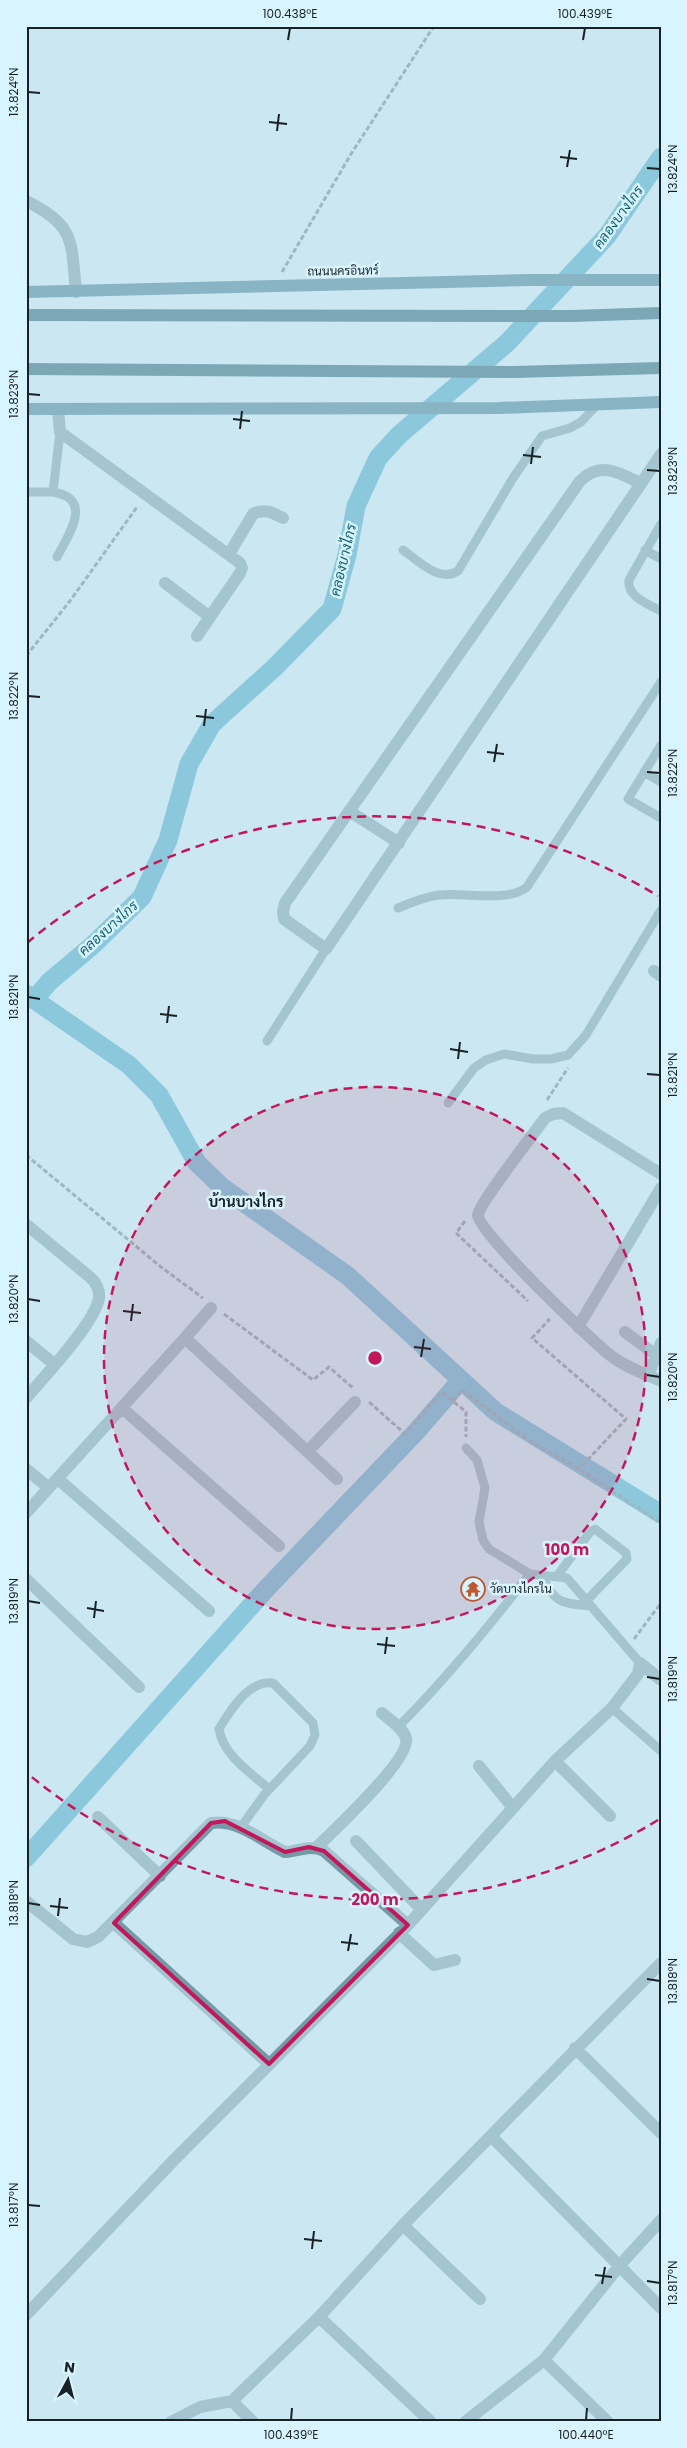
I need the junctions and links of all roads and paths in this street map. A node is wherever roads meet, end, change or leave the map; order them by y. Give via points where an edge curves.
1 (434, 26) edge
2 (26, 201) edge
3 (661, 280) edge
4 (272, 287) junction
5 (26, 292) edge
6 (76, 292) junction
7 (661, 313) edge
8 (26, 315) edge
9 (661, 368) edge
10 (26, 369) edge
11 (661, 402) edge
12 (598, 404) junction
13 (26, 409) edge
14 (58, 409) junction
15 (60, 432) junction
16 (661, 454) edge
17 (640, 483) junction
18 (26, 492) edge
19 (53, 492) junction
20 (146, 494) junction
21 (283, 518) dead end
22 (661, 524) edge
23 (403, 550) dead end
24 (645, 550) junction
25 (229, 554) junction
26 (57, 557) dead end
27 (661, 559) edge
28 (165, 583) dead end
29 (661, 611) edge
30 (210, 617) junction
31 (197, 636) dead end
32 (26, 656) edge
33 (661, 682) edge
34 (661, 745) edge
35 (644, 772) junction
36 (661, 782) edge
37 (350, 811) junction
38 (661, 818) edge
39 (399, 843) junction
40 (398, 908) dead end
41 (661, 910) edge
42 (326, 949) junction
43 (267, 1041) dead end
44 (573, 1062) dead end
45 (545, 1102) dead end
46 (448, 1103) dead end
47 (26, 1155) edge
48 (661, 1174) edge
49 (661, 1188) edge
50 (468, 1216) dead end
51 (27, 1225) edge
52 (213, 1307) junction
53 (534, 1307) dead end
54 (542, 1314) dead end
55 (578, 1327) junction
56 (625, 1332) dead end
57 (185, 1338) junction
58 (26, 1341) edge
59 (661, 1343) edge
60 (656, 1355) junction
61 (54, 1364) junction
62 (648, 1376) junction
63 (661, 1380) edge
64 (359, 1397) junction
65 (26, 1398) edge
66 (453, 1401) junction
67 (122, 1408) junction
68 (466, 1448) joint
69 (308, 1451) junction
70 (26, 1468) edge
71 (579, 1469) junction
72 (337, 1479) dead end
73 (53, 1484) junction
74 (26, 1513) edge
75 (661, 1523) edge
76 (279, 1546) dead end
77 (530, 1574) junction
78 (542, 1575) junction
79 (557, 1576) junction
80 (26, 1579) edge
81 (589, 1603) junction
82 (661, 1603) edge
83 (209, 1611) dead end
84 (626, 1650) junction
85 (640, 1663) junction
86 (661, 1680) edge
87 (139, 1687) dead end
88 (612, 1708) junction
89 (382, 1713) dead end
90 (398, 1727) junction
91 (661, 1751) edge
92 (555, 1761) junction
93 (478, 1766) dead end
94 (269, 1789) junction
95 (513, 1808) junction
96 (610, 1816) dead end
97 (98, 1817) dead end
98 (241, 1827) junction
99 (356, 1840) dead end
100 (317, 1847) junction
101 (160, 1876) junction
102 (26, 1901) edge
103 (422, 1910) junction
104 (114, 1923) junction
105 (404, 1929) junction
106 (455, 1960) dead end
107 (661, 1964) edge
108 (575, 2048) junction
109 (269, 2064) junction
110 (661, 2133) edge
111 (492, 2136) junction
112 (661, 2220) edge
113 (403, 2226) junction
114 (620, 2265) junction
115 (480, 2299) dead end
116 (661, 2308) edge
117 (26, 2315) edge
118 (319, 2317) junction
119 (544, 2360) junction
120 (232, 2401) junction
121 (171, 2422) edge
122 (253, 2422) edge
123 (431, 2422) edge
124 (465, 2422) edge
125 (608, 2422) edge

1 - 4 path via 351,154
2 - 6 street via 49,213 64,228 72,251
3 - 4 main road, ถนนนครอินทร์
4 - 6 main road, ถนนนครอินทร์
5 - 6 main road, ถนนนครอินทร์
7 - 8 main road via 572,316
9 - 10 main road via 514,372
11 - 12 main road
12 - 14 main road via 499,408
12 - 23 lane via 581,422 542,436 458,571 446,576 436,573
13 - 14 main road
14 - 15 street
15 - 19 lane
15 - 20 street
16 - 17 street
17 - 37 street via 624,475 598,469 588,472 580,481
17 - 39 street
18 - 19 lane
19 - 26 lane via 69,498 76,513
20 - 25 street
20 - 32 path via 70,601
21 - 25 street via 269,512 254,514
22 - 24 lane
24 - 27 lane
24 - 29 lane via 628,587
25 - 30 street via 242,568
28 - 30 street
30 - 31 street
33 - 40 lane via 527,887 511,896 439,895
34 - 35 lane
35 - 36 lane
35 - 38 lane via 628,799
37 - 39 street
37 - 42 street via 285,903 283,912 284,918
39 - 42 street
41 - 46 lane via 586,1035 568,1055 533,1059 504,1054 486,1060 474,1068
42 - 43 lane
44 - 45 path
47 - 52 path
48 - 55 street via 563,1113 553,1114 545,1118 480,1208 480,1223
49 - 55 street
50 - 53 path via 456,1233
51 - 61 street via 98,1285 99,1298 94,1311
52 - 57 street
52 - 64 path via 314,1380 329,1367
54 - 71 path via 548,1320 532,1338 626,1419
55 - 62 street via 610,1355
56 - 60 street
57 - 67 street
57 - 69 street
58 - 61 street
59 - 60 street
60 - 62 street
61 - 65 street
62 - 63 street
64 - 66 path via 405,1434 442,1392
64 - 69 street
66 - 68 path via 466,1412
66 - 71 path via 462,1390 528,1439
67 - 73 street
67 - 76 street
68 - 77 lane via 478,1460 485,1488 479,1522 483,1540 497,1556
69 - 72 street
70 - 73 street
71 - 75 path
73 - 74 street
73 - 83 street
77 - 78 lane
77 - 90 lane via 479,1640
78 - 79 lane
78 - 81 lane via 549,1592 556,1599 567,1604
79 - 81 lane via 567,1578
79 - 81 lane via 590,1532 595,1529 602,1532 626,1553 627,1559
80 - 87 street
81 - 84 lane
82 - 84 path
84 - 85 lane
85 - 86 street
85 - 88 street via 638,1674
88 - 91 lane
88 - 92 street
89 - 90 street
90 - 100 street via 406,1737 407,1746 402,1755 371,1793
92 - 95 street
92 - 96 street
93 - 95 street
94 - 94 lane via 310,1746 315,1735 313,1723 273,1683 267,1682 235,1703 219,1729 221,1742 230,1753
94 - 98 lane
95 - 103 street
97 - 101 street
98 - 100 street via 285,1852
98 - 101 street via 224,1821 211,1823
99 - 103 street
100 - 105 street
101 - 104 street
102 - 104 street via 73,1940 87,1942 98,1938
103 - 105 street
104 - 109 street
105 - 106 street via 434,1965
105 - 109 street
107 - 108 street
108 - 110 street
108 - 111 street
109 - 117 street
111 - 113 street
111 - 114 street
112 - 114 street
113 - 115 street
113 - 118 street
114 - 116 street
114 - 119 street
118 - 120 street
118 - 123 street
119 - 124 street
119 - 125 street
120 - 121 street via 200,2407
120 - 122 street

